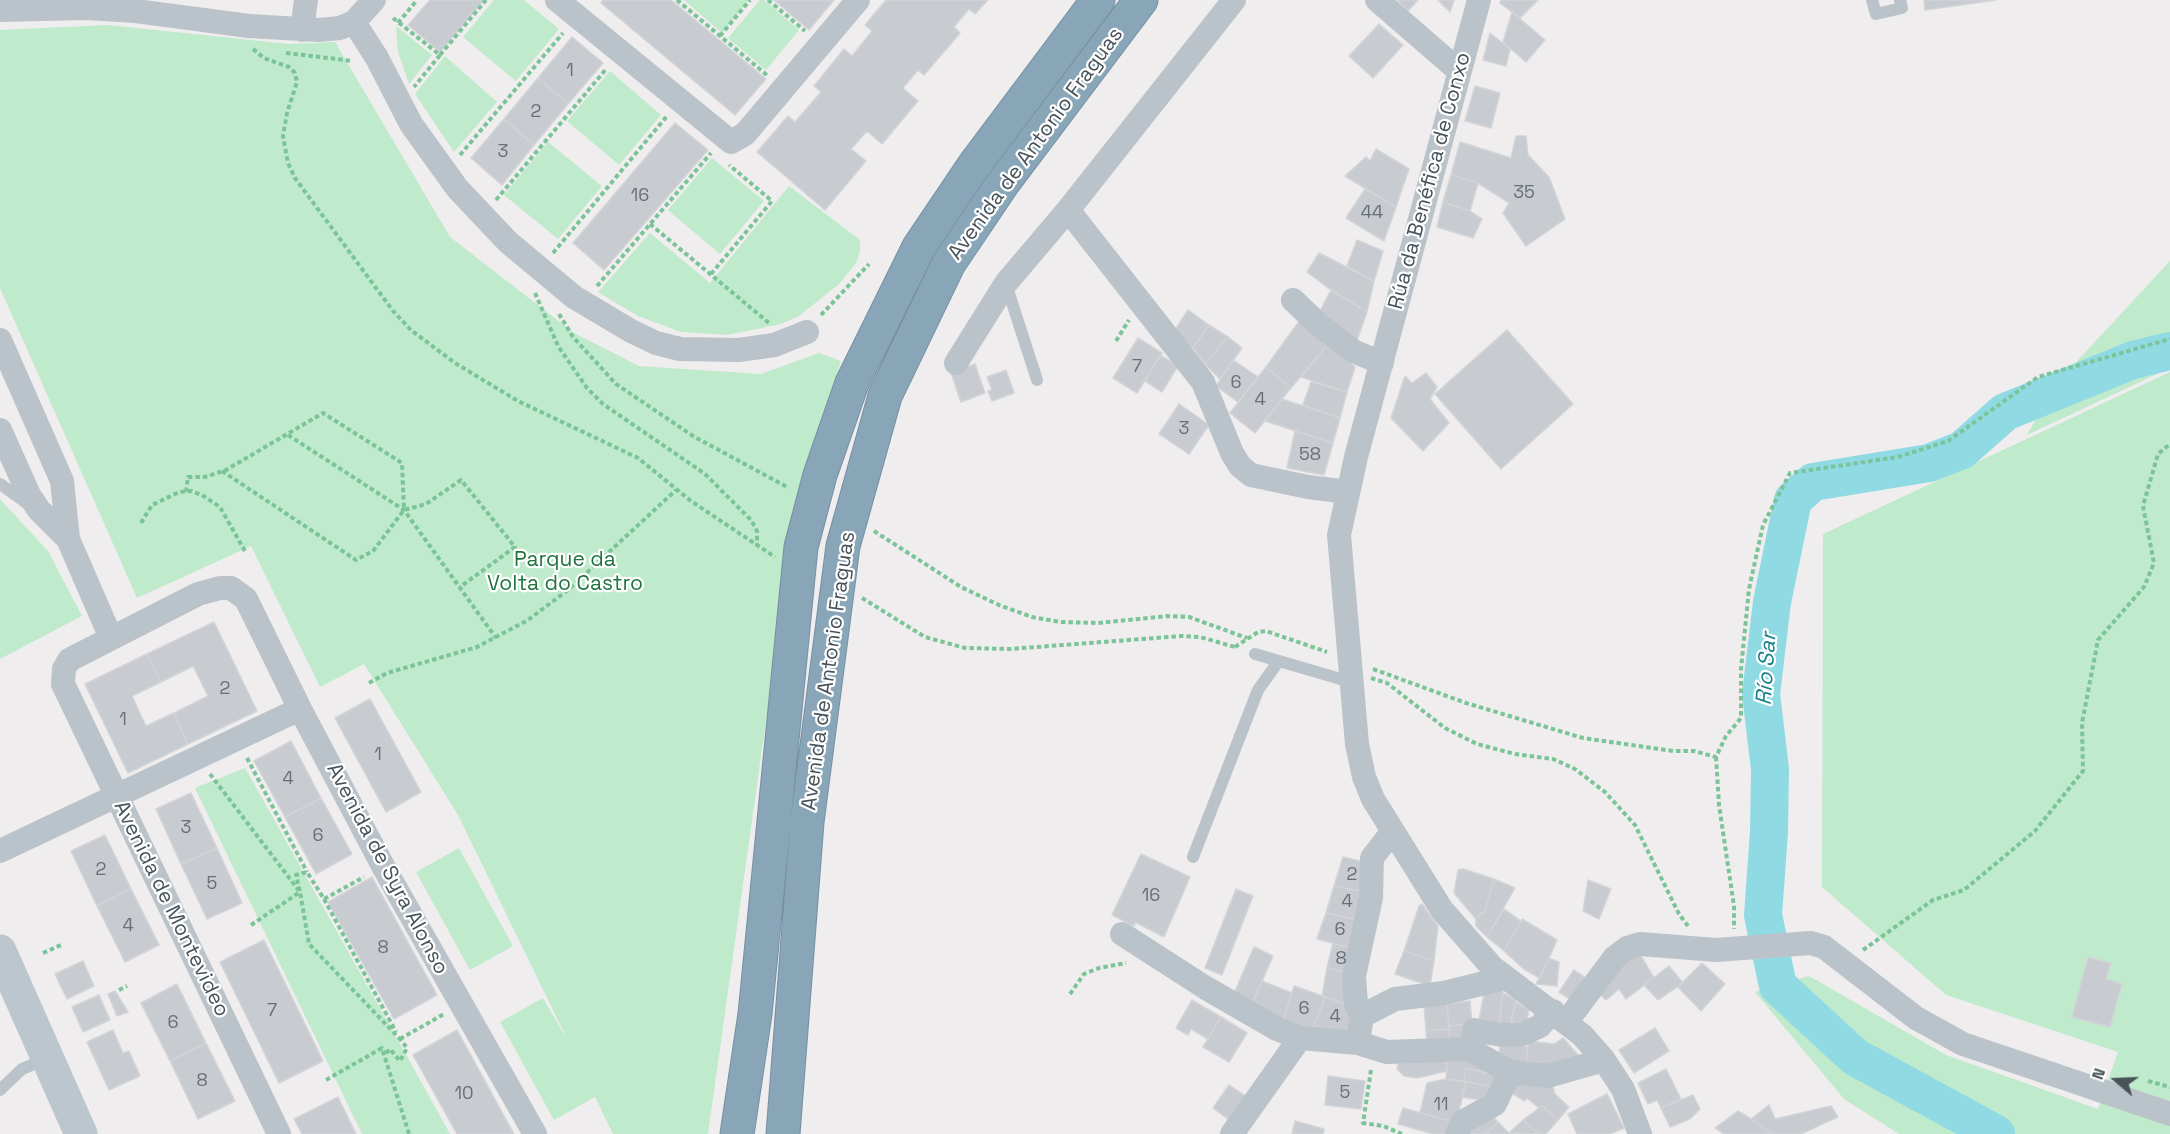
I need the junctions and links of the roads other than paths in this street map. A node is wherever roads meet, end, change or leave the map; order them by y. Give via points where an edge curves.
1 (306, 0) edge
2 (374, 0) edge
3 (858, 0) edge
4 (1098, 0) edge
5 (1141, 0) edge
6 (1234, 0) edge
7 (1377, 0) edge
8 (1479, 0) edge
9 (1872, 0) edge
10 (1900, 0) edge
11 (565, 9) edge
12 (0, 10) edge
13 (354, 22) junction
14 (302, 30) junction
15 (1460, 71) junction
16 (1068, 210) junction
17 (1006, 283) junction
18 (1293, 300) dead end
19 (807, 332) road end
20 (0, 340) edge
21 (956, 363) dead end
22 (1382, 363) junction
23 (1036, 380) dead end
24 (0, 429) edge
25 (0, 484) edge
26 (1348, 492) junction
27 (65, 500) junction
28 (39, 510) junction
29 (68, 539) junction
30 (111, 638) junction
31 (1256, 648) road end
32 (1278, 662) junction
33 (1350, 672) junction
34 (300, 708) junction
35 (116, 794) junction
36 (1392, 832) junction
37 (0, 851) edge
38 (1193, 857) dead end
39 (1122, 934) dead end
40 (0, 951) edge
41 (1505, 978) junction
42 (1362, 1016) junction
43 (1560, 1016) junction
44 (1300, 1038) junction
45 (1358, 1043) junction
46 (1472, 1051) junction
47 (47, 1058) junction
48 (1604, 1060) junction
49 (1510, 1072) junction
50 (0, 1090) edge
51 (2170, 1114) edge
52 (81, 1134) edge
53 (279, 1134) edge
54 (535, 1134) edge
55 (737, 1134) edge
56 (783, 1134) edge
57 (1232, 1134) edge
58 (1457, 1134) edge
59 (1640, 1134) edge

1 - 14 street
2 - 13 street
3 - 11 street via 745,134 734,141 727,141
4 - 55 highway, Avenida de Antonio Fraguas via 975,164 919,247 852,383 820,475 801,547 755,1014
5 - 56 highway, Avenida de Antonio Fraguas via 1003,183 949,263 885,396 843,546 807,822
6 - 16 street
7 - 15 street
8 - 15 street, Rúa da Benéfica de Conxo
9 - 10 lane via 1876,14 1902,8
12 - 14 street via 116,10
13 - 14 street via 340,28
13 - 19 street via 417,133 457,188 540,281 656,343 680,349 739,350 774,345
15 - 22 street, Rúa da Benéfica de Conxo
16 - 17 street
16 - 26 street via 1203,382 1240,466 1251,475
17 - 21 street
17 - 23 lane
18 - 22 street via 1353,351
20 - 27 street via 62,481
22 - 26 street, Rúa da Benéfica de Conxo
24 - 28 street
25 - 28 lane
26 - 33 street, Rúa da Benéfica de Conxo via 1339,549
27 - 28 street via 60,510
27 - 29 street
28 - 29 street
29 - 30 street
30 - 34 street, Avenida de Syra Alonso via 211,589 231,588 246,599
30 - 35 street, Avenida de Montevideo via 69,660 63,684
31 - 32 lane
32 - 33 lane
32 - 38 lane via 1258,690
33 - 36 street, Rúa da Benéfica de Conxo via 1359,760 1373,799
34 - 35 street
34 - 54 street, Avenida de Syra Alonso via 393,885
35 - 37 street
35 - 53 street, Avenida de Montevideo
36 - 41 street, Rúa da Benéfica de Conxo via 1442,910 1479,955
36 - 42 street via 1372,858 1371,898 1354,976 1356,1004
39 - 44 street via 1277,1029
40 - 47 street
41 - 42 street via 1444,993 1395,999
41 - 43 street, Rúa da Benéfica de Conxo
42 - 45 street
43 - 46 street via 1523,1034 1474,1030
43 - 48 street, Rúa da Benéfica de Conxo
43 - 51 street via 1627,948 1640,944 1733,949 1800,942 1824,947 1916,1018 1963,1044
44 - 45 street
44 - 57 street
45 - 46 street via 1387,1052
46 - 49 street
47 - 50 lane via 22,1070
47 - 52 street
48 - 49 street via 1548,1076
48 - 59 street, Rúa da Benéfica de Conxo via 1623,1089
49 - 58 street via 1495,1104 1462,1122

